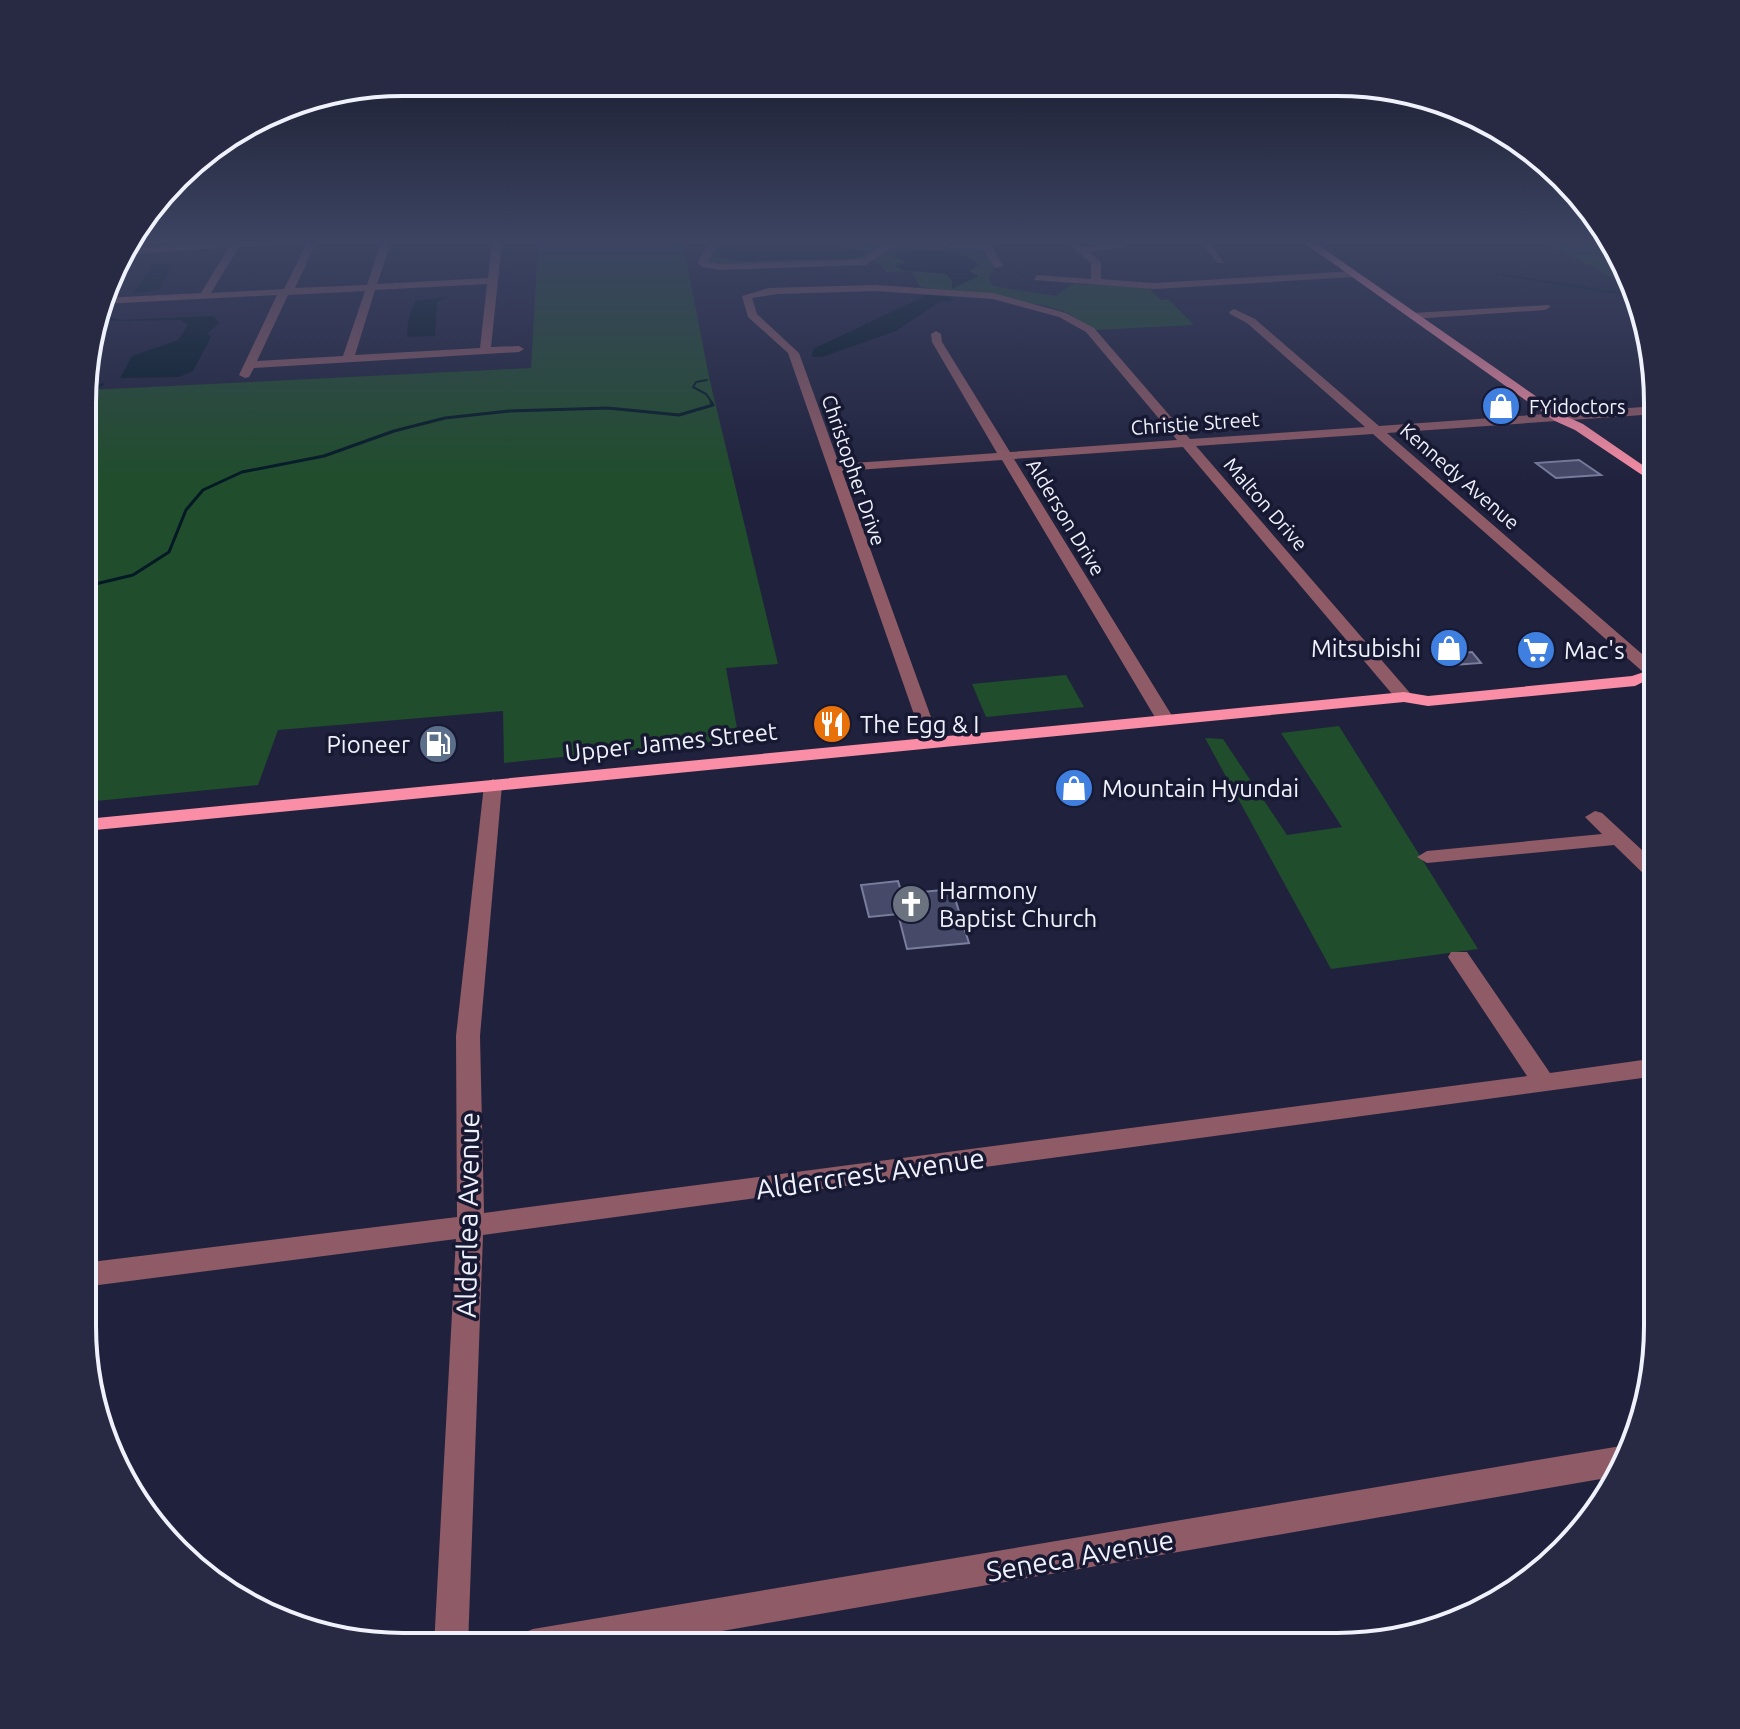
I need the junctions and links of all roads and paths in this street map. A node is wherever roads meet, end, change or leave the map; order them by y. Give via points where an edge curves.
1 (270, 323) edge
2 (360, 323) edge
3 (488, 323) edge
4 (758, 323) edge
5 (1077, 323) edge
6 (1253, 323) edge
7 (1423, 323) edge
8 (936, 334) dead end
9 (519, 349) dead end
10 (485, 351) junction
11 (348, 359) junction
12 (249, 365) junction
13 (243, 377) dead end
14 (1644, 411) edge
15 (1559, 418) junction
16 (1377, 431) junction
17 (1188, 444) junction
18 (1006, 457) junction
19 (833, 468) junction
20 (1644, 472) edge
21 (1644, 482) edge
22 (1644, 668) edge
23 (1644, 678) edge
24 (1404, 697) junction
25 (1165, 719) junction
26 (931, 742) junction
27 (493, 785) junction
28 (1595, 817) dead end
29 (96, 824) edge
30 (1615, 839) junction
31 (1427, 857) dead end
32 (1644, 862) edge
33 (1459, 957) dead end
34 (1644, 1069) edge
35 (1544, 1083) junction
36 (469, 1225) junction
37 (96, 1273) edge
38 (1612, 1463) edge
39 (452, 1633) edge
40 (617, 1633) edge

1 - 12 street
2 - 11 street
3 - 10 street
4 - 19 street, Christopher Drive via 793,353
5 - 17 street, Malton Drive via 1090,330
6 - 16 street, Kennedy Avenue
7 - 15 main road
8 - 18 street, Alderson Drive
9 - 10 street
10 - 11 street
11 - 12 street
12 - 13 street
14 - 15 street, Christie Street
15 - 16 street, Christie Street
15 - 20 main road
15 - 21 main road
16 - 17 street, Christie Street
16 - 22 street, Kennedy Avenue
17 - 18 street, Christie Street
17 - 24 street, Malton Drive
18 - 19 street, Christie Street
18 - 25 street, Alderson Drive
19 - 26 street, Christopher Drive
23 - 24 main road, Upper James Street via 1441,700
24 - 25 main road, Upper James Street
25 - 26 main road, Upper James Street
26 - 27 main road, Upper James Street
27 - 29 main road, Upper James Street
27 - 36 street, Alderlea Avenue via 468,1036
28 - 30 street
30 - 31 street
30 - 32 street
33 - 35 street
34 - 35 street, Aldercrest Avenue
35 - 36 street, Aldercrest Avenue
36 - 37 street, Aldercrest Avenue
36 - 39 street, Alderlea Avenue
38 - 40 street, Seneca Avenue

